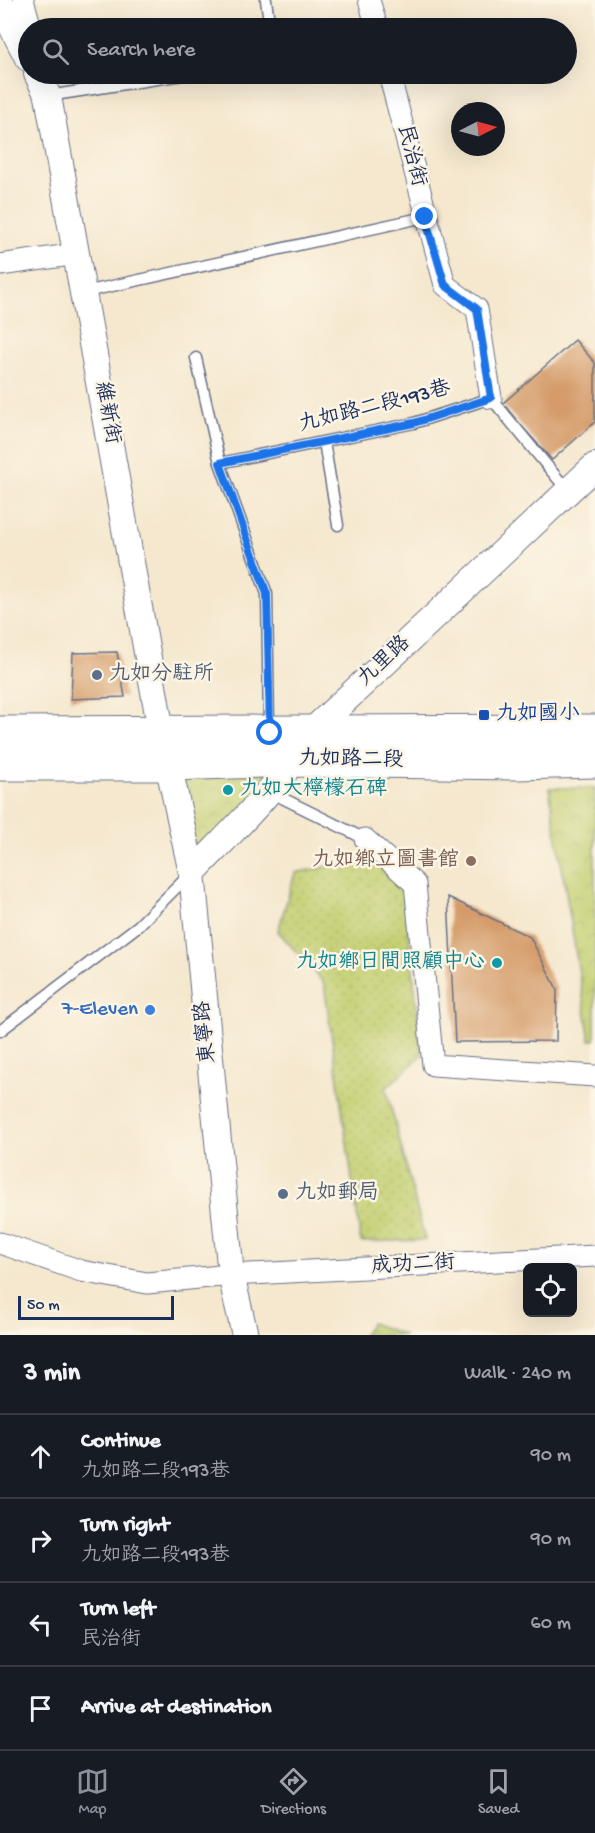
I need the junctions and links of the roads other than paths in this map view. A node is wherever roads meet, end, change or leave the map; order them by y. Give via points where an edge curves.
1 (23, 0) edge
2 (266, 0) edge
3 (369, 0) edge
4 (0, 3) edge
5 (28, 18) edge
6 (269, 18) edge
7 (374, 18) edge
8 (18, 38) edge
9 (43, 84) edge
10 (392, 84) edge
11 (425, 217) junction
12 (77, 254) junction
13 (0, 265) edge
14 (85, 292) junction
15 (196, 358) dead end
16 (491, 398) junction
17 (324, 442) junction
18 (220, 463) junction
19 (595, 466) edge
20 (568, 491) junction
21 (338, 525) dead end
22 (161, 730) junction
23 (595, 731) edge
24 (0, 733) edge
25 (270, 733) junction
26 (302, 746) junction
27 (515, 747) junction
28 (595, 761) edge
29 (0, 764) edge
30 (169, 764) junction
31 (270, 792) junction
32 (365, 839) joint
33 (192, 873) junction
34 (0, 1031) edge
35 (595, 1076) edge
36 (0, 1243) edge
37 (595, 1256) edge
38 (231, 1275) junction
39 (245, 1335) edge

1 - 5 street
2 - 6 lane
3 - 7 street
4 - 8 street
9 - 12 street, 維新街
10 - 11 street, 民治街
11 - 14 lane
11 - 16 street, 民治街 via 445,285 477,309
12 - 13 street
12 - 14 street, 維新街
14 - 22 street, 維新街
15 - 18 lane
16 - 17 lane, 九如路二段193巷 via 414,423
16 - 20 lane
17 - 18 lane, 九如路二段193巷
17 - 21 lane
18 - 25 lane via 267,594
19 - 20 street, 九里路
20 - 26 street, 九里路
22 - 24 main road, 九如路二段
22 - 25 main road, 九如路二段
22 - 30 street, 東寧路
23 - 27 main road, 九如路二段
25 - 26 main road, 九如路二段
26 - 27 main road, 九如路二段
26 - 30 main road, 九如路二段
26 - 31 street, 九里路
27 - 28 main road, 九如路二段
29 - 30 main road, 九如路二段
30 - 33 street, 東寧路
31 - 32 lane
31 - 33 street, 九里路
32 - 35 street via 415,884 433,1065
33 - 34 lane via 138,926
33 - 38 street, 東寧路
36 - 38 street, 成功二街 via 81,1271 147,1283
37 - 38 street, 成功二街
38 - 39 street, 東寧路

